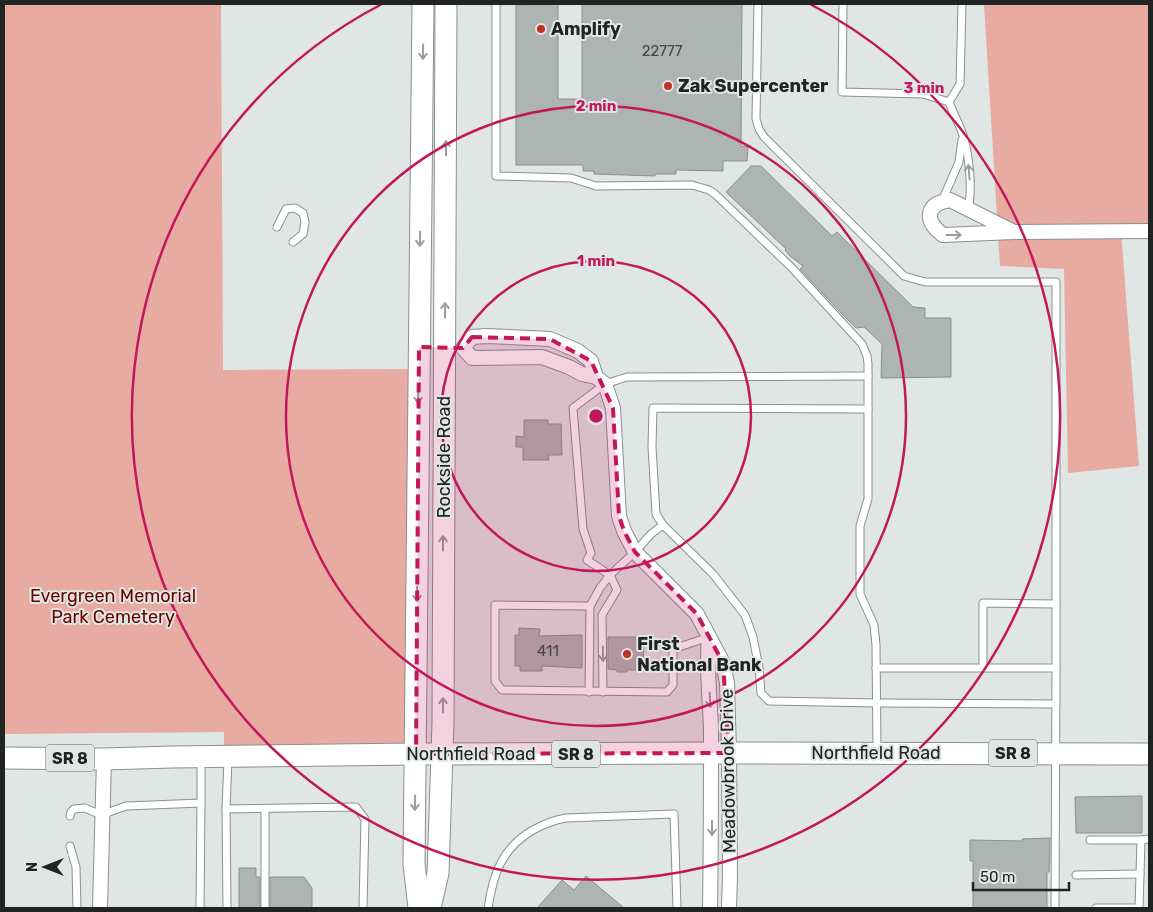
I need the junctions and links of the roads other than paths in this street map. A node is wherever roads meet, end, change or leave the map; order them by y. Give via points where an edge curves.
1 (423, 4) edge
2 (446, 4) edge
3 (496, 4) edge
4 (758, 4) edge
5 (843, 4) edge
6 (962, 4) edge
7 (949, 102) junction
8 (963, 135) junction
9 (942, 201) junction
10 (968, 209) junction
11 (277, 227) dead end
12 (1149, 231) edge
13 (1014, 232) junction
14 (293, 242) dead end
15 (419, 347) junction
16 (454, 348) junction
17 (868, 376) junction
18 (600, 380) junction
19 (868, 409) junction
20 (663, 525) junction
21 (635, 552) junction
22 (610, 574) junction
23 (1056, 604) junction
24 (590, 606) junction
25 (710, 637) junction
26 (876, 668) junction
27 (983, 668) junction
28 (1056, 668) junction
29 (589, 692) junction
30 (603, 692) junction
31 (877, 703) junction
32 (1056, 704) junction
33 (720, 753) junction
34 (877, 753) junction
35 (416, 754) junction
36 (442, 754) junction
37 (1056, 754) junction
38 (1149, 754) edge
39 (201, 757) junction
40 (228, 757) junction
41 (4, 758) edge
42 (104, 759) junction
43 (200, 803) junction
44 (265, 808) junction
45 (226, 809) junction
46 (101, 814) junction
47 (70, 816) dead end
48 (1149, 839) edge
49 (1090, 840) dead end
50 (1141, 840) junction
51 (70, 846) dead end
52 (1140, 874) junction
53 (1076, 875) dead end
54 (77, 908) edge
55 (98, 908) edge
56 (200, 908) edge
57 (228, 908) edge
58 (265, 908) edge
59 (363, 908) edge
60 (419, 908) edge
61 (430, 908) edge
62 (488, 908) edge
63 (677, 908) edge
64 (710, 908) edge
65 (729, 908) edge
66 (1054, 908) edge
67 (1096, 908) edge

1 -> 15 main road, Rockside Road
16 -> 2 main road, Rockside Road
3 - 17 lane via 496,176 571,178 596,186 692,185 710,190 791,267 862,344 867,356
4 - 23 lane via 756,119 759,129 904,276 925,282 1056,282
5 - 7 lane via 842,92 923,94
6 - 7 lane via 960,84
7 - 8 lane
8 - 9 lane via 958,162
10 -> 8 lane via 971,198
9 - 10 street via 950,200
9 -> 13 street via 933,206 930,213 935,229 943,235
10 - 13 street
11 - 14 lane via 286,209 295,208 303,213 303,234
12 - 13 street
15 - 16 street
15 -> 35 main road, Rockside Road
16 - 18 street via 472,358 542,357
16 - 18 street via 472,337 550,339 592,361
36 -> 16 main road, Rockside Road
17 - 18 lane
17 - 19 lane
18 - 21 street via 613,408 619,516
18 - 22 lane via 572,408 583,529 592,553 587,560
19 - 20 lane via 653,408 653,484 656,514
19 - 26 lane via 868,498 860,526 860,594 874,625
20 - 21 lane
20 - 31 lane via 713,574 745,615 753,638 761,693 768,701
21 - 22 lane
21 - 25 street via 696,614
22 - 24 lane
22 -> 30 lane via 617,590 602,616
23 - 27 lane via 983,603
23 - 28 lane
24 - 29 lane
24 - 29 lane via 495,605 495,680 502,690
25 - 30 lane via 673,649 673,685 667,692
25 - 33 street, Meadowbrook Drive via 707,662 710,700
26 - 27 lane
26 - 31 lane
27 - 28 lane
28 - 32 lane
29 - 30 lane
31 - 32 lane
31 - 34 lane
32 - 37 lane
33 - 34 main road, Northfield Road / SR 8
33 - 36 main road, Northfield Road / SR 8
33 -> 64 street, Meadowbrook Drive via 712,831
33 - 65 street, Meadowbrook Drive via 730,875
34 - 37 main road, Northfield Road / SR 8
35 - 36 main road, Northfield Road / SR 8
35 - 40 main road, Northfield Road / SR 8
35 -> 60 main road, Rockside Road via 414,864
36 - 61 main road, Rockside Road via 438,873
37 - 38 main road, Northfield Road / SR 8
37 - 66 lane
39 - 40 main road, Northfield Road / SR 8
39 - 42 main road, Northfield Road / SR 8
39 - 43 lane
40 - 45 lane
41 - 42 main road, Northfield Road / SR 8
42 - 46 street
43 - 46 lane via 126,806
43 - 56 lane
44 - 45 lane
44 - 58 lane
44 - 59 lane via 356,807 365,819
45 - 57 lane
46 - 47 lane via 78,808
46 - 55 street
48 - 50 lane
49 - 50 lane
50 - 52 lane
51 - 54 lane via 76,867
52 - 53 lane
52 - 67 lane via 1140,908
62 - 63 lane via 494,879 504,855 515,842 543,824 566,818 674,814

